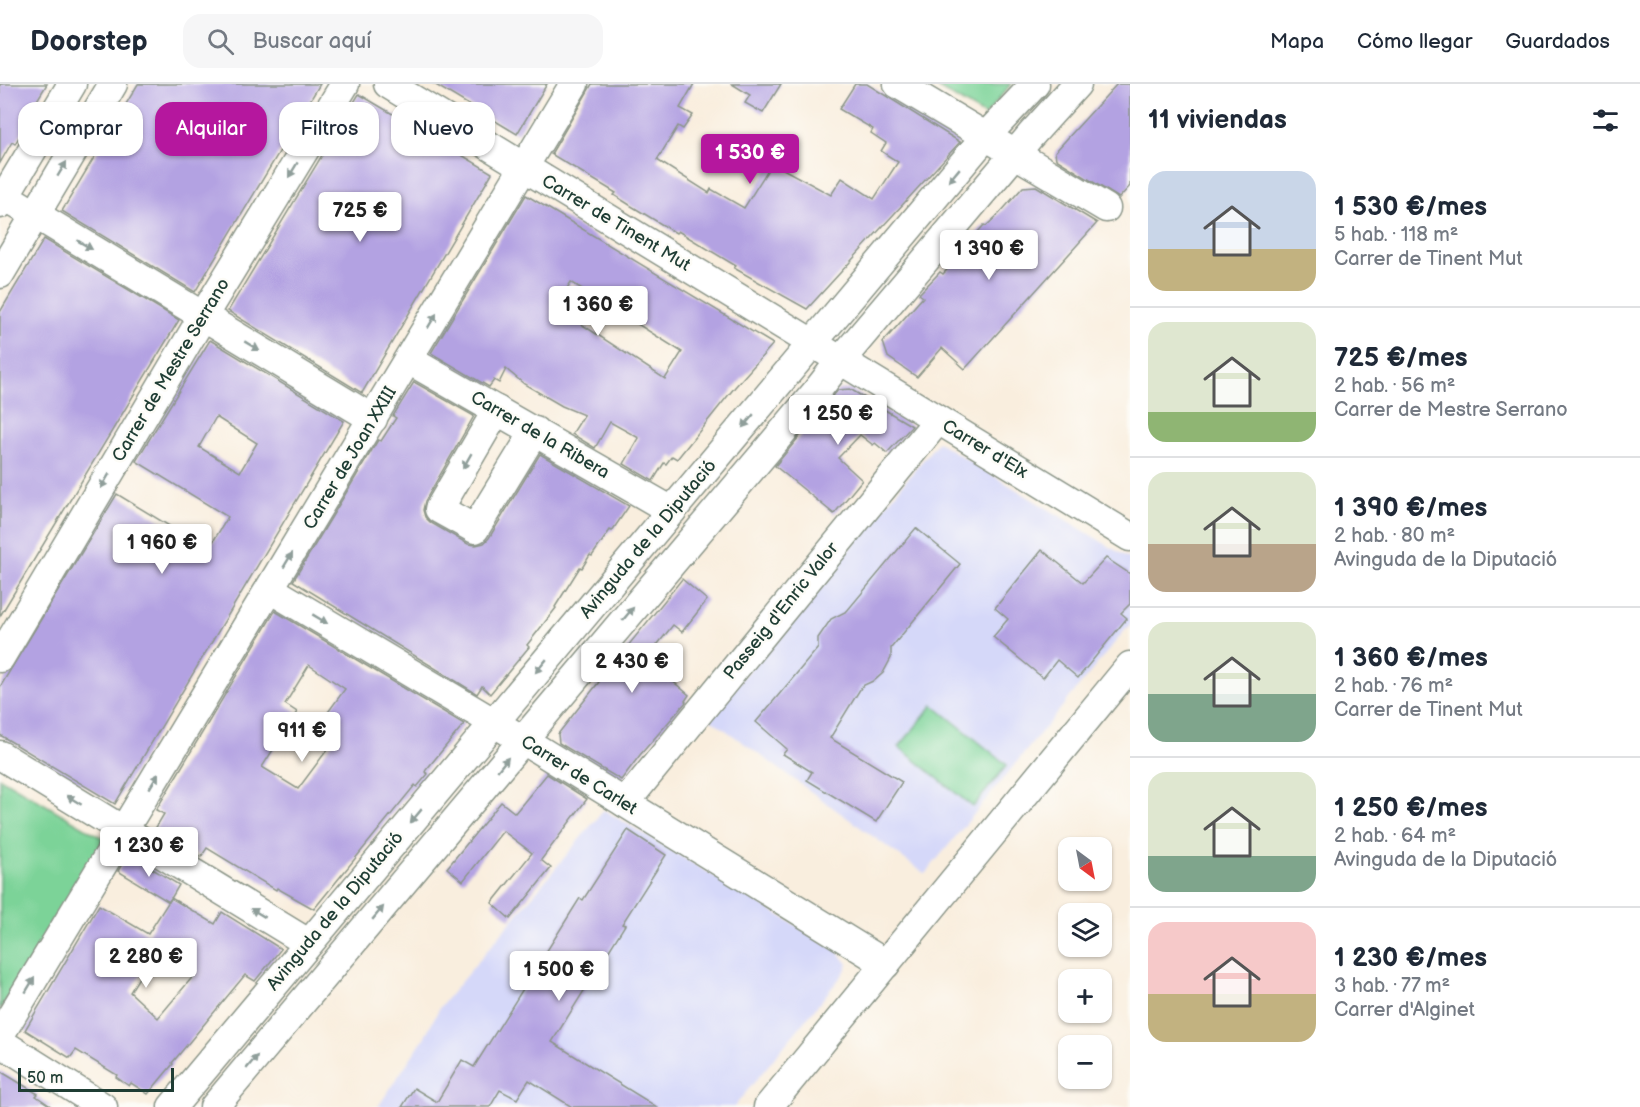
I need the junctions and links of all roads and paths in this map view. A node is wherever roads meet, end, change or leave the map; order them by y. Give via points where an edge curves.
1 (72, 84) edge
2 (113, 84) edge
3 (345, 84) edge
4 (388, 84) edge
5 (574, 84) edge
6 (898, 84) edge
7 (1035, 84) edge
8 (1077, 84) edge
9 (985, 137) junction
10 (1016, 154) junction
11 (524, 167) junction
12 (2, 197) edge
13 (1106, 208) dead end
14 (35, 215) junction
15 (0, 274) edge
16 (203, 316) junction
17 (813, 343) junction
18 (409, 360) junction
19 (840, 361) junction
20 (497, 410) junction
21 (373, 419) junction
22 (938, 420) junction
23 (535, 431) junction
24 (672, 511) junction
25 (1130, 537) edge
26 (270, 589) junction
27 (4, 642) edge
28 (1130, 666) edge
29 (494, 723) junction
30 (523, 740) junction
31 (0, 755) edge
32 (625, 803) junction
33 (124, 831) junction
34 (308, 943) junction
35 (886, 964) junction
36 (0, 1035) edge
37 (0, 1042) edge
38 (103, 1107) edge
39 (172, 1107) edge
40 (214, 1107) edge
41 (768, 1107) edge

1 - 12 street
14 -> 2 street
3 -> 16 street, Carrer de Mestre Serrano
4 - 11 street, Carrer de Tinent Mut
5 - 11 street, Carrer de Joan XXIII
6 - 9 street
7 - 9 street, Avinguda de la Diputació
8 - 10 street, Avinguda de la Diputació
9 - 10 street
9 -> 17 street, Avinguda de la Diputació
10 - 13 street
10 - 19 street, Avinguda de la Diputació
11 - 17 street, Carrer de Tinent Mut
18 -> 11 street, Carrer de Joan XXIII
12 - 14 street
14 - 15 street
14 -> 16 street
16 -> 21 street
16 -> 27 street, Carrer de Mestre Serrano
17 - 19 street, Carrer de Tinent Mut
17 -> 24 street, Avinguda de la Diputació
18 - 20 street, Carrer de la Ribera
18 - 21 street, Carrer de Joan XXIII
19 - 22 street, Carrer d'Elx
30 -> 19 street, Avinguda de la Diputació
20 - 23 street, Carrer de la Ribera
20 -> 23 street via 439,509 475,529
26 -> 21 street, Carrer de Joan XXIII
22 - 25 street, Carrer d'Elx
22 - 32 street, Passeig d'Enric Valor
23 - 24 street, Carrer de la Ribera
24 -> 29 street, Avinguda de la Diputació
26 -> 29 street, Carrer de Carlet
33 -> 26 street, Carrer de Joan XXIII
28 - 35 street
29 - 30 street, Carrer de Carlet
29 -> 34 street, Avinguda de la Diputació
30 - 32 street, Carrer de Carlet
40 -> 30 street, Avinguda de la Diputació
33 -> 31 street
32 - 35 street, Carrer de Carlet
34 -> 33 street
36 -> 33 street, Carrer de Joan XXIII
34 - 39 street, Avinguda de la Diputació
35 - 41 street
37 - 38 street

